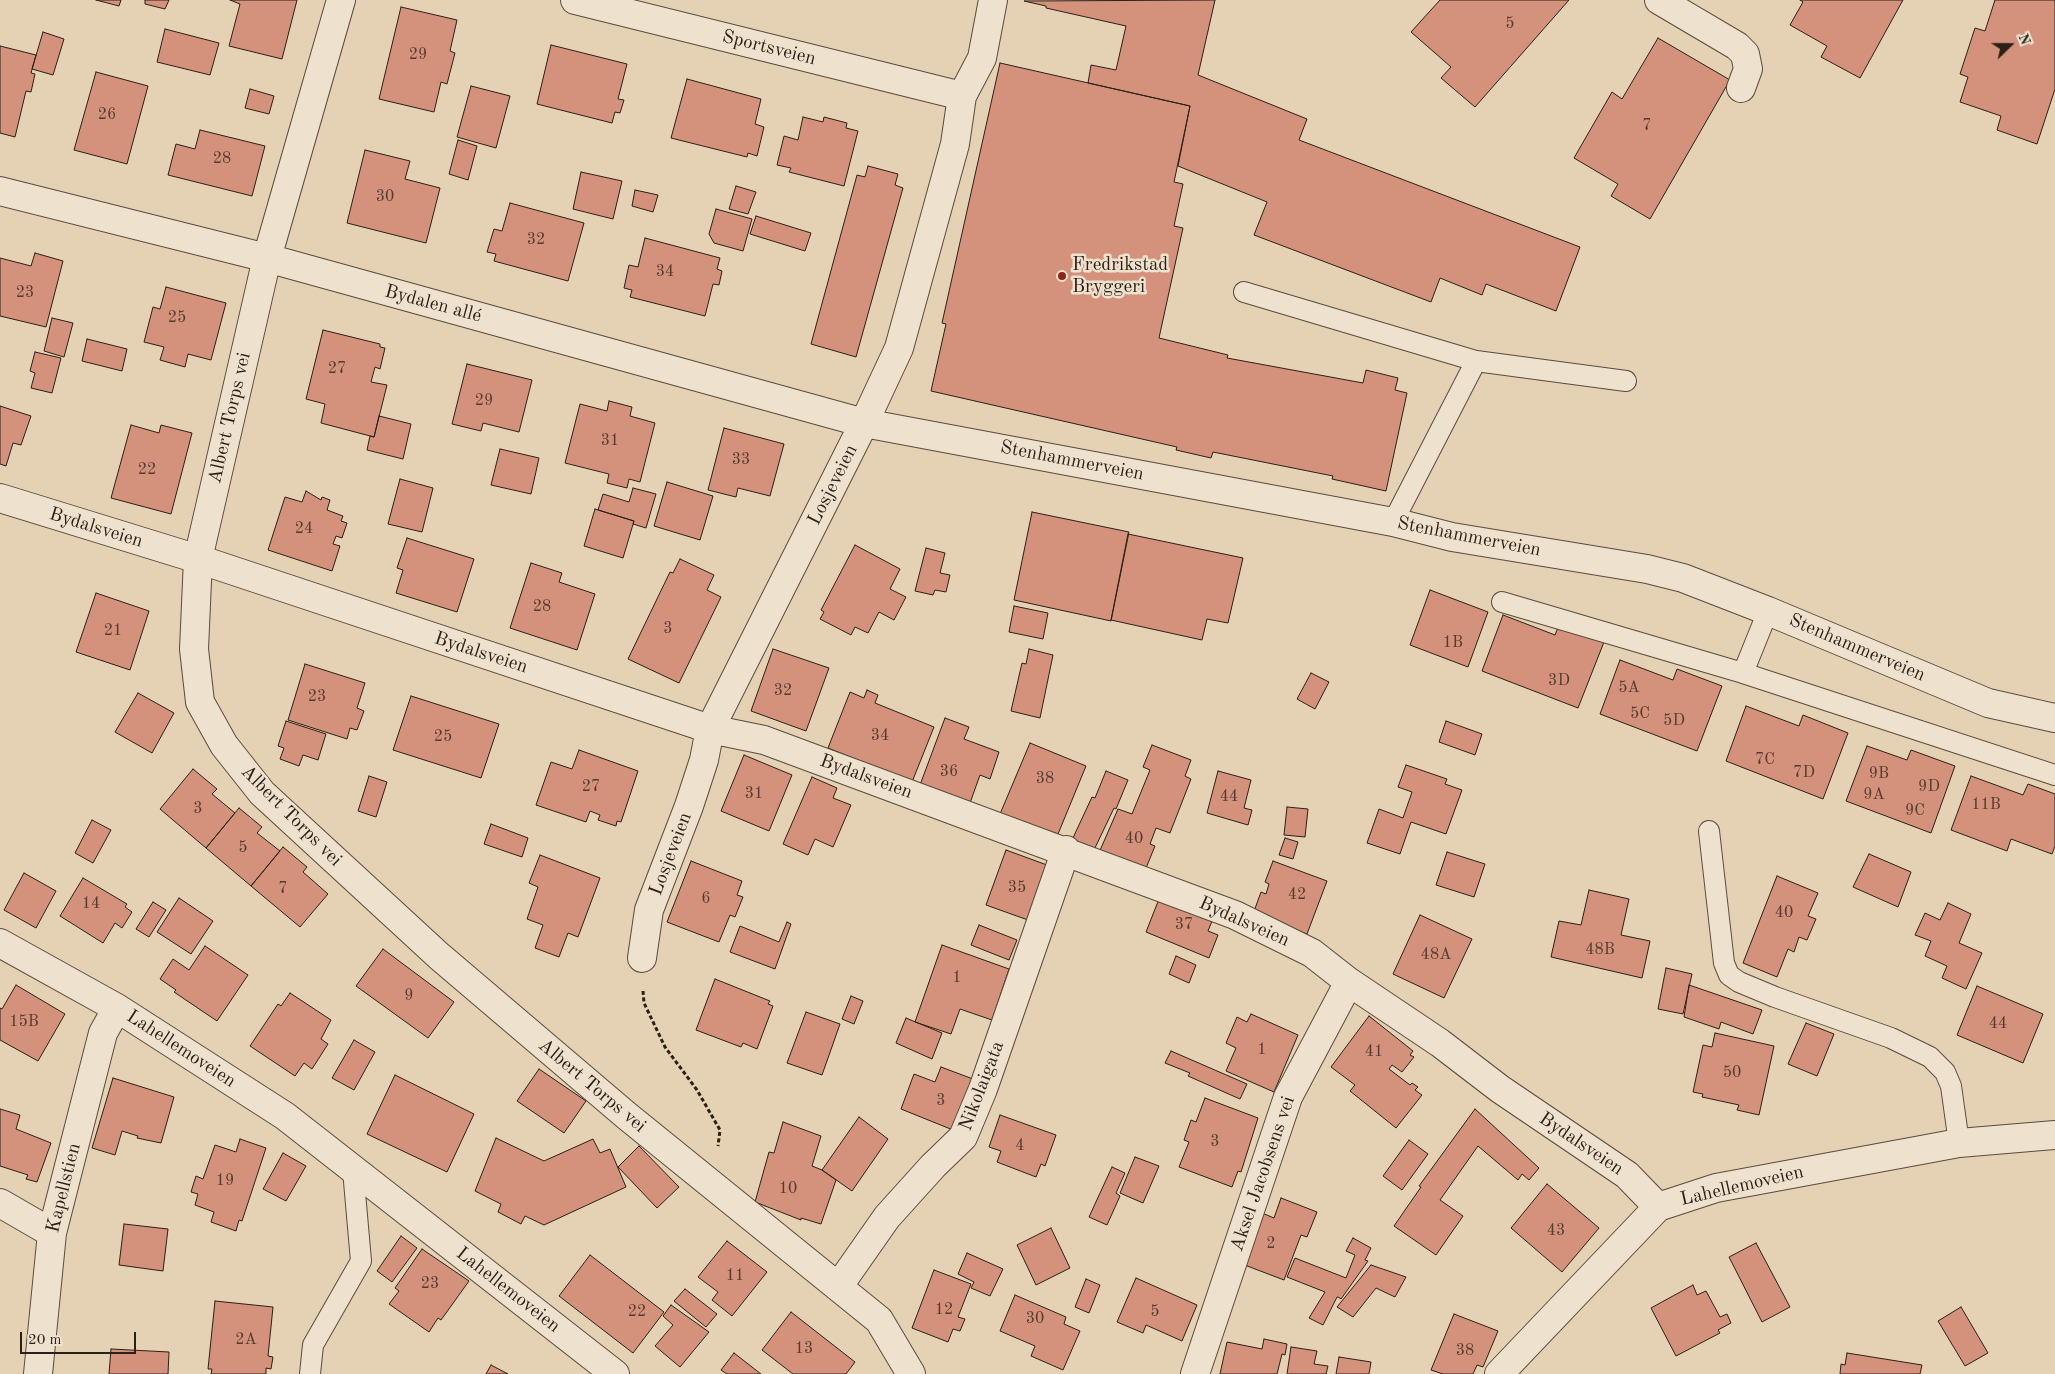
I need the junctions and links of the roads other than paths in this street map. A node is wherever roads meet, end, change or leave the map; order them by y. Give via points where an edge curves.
1 (341, 0) edge
2 (576, 0) edge
3 (993, 0) edge
4 (1659, 0) edge
5 (1741, 88) dead end
6 (962, 96) junction
7 (0, 191) edge
8 (266, 258) junction
9 (1244, 292) dead end
10 (1476, 361) junction
11 (1626, 381) dead end
12 (864, 422) junction
13 (0, 498) edge
14 (1393, 522) junction
15 (198, 559) junction
16 (1502, 602) dead end
17 (1768, 611) junction
18 (1743, 673) junction
19 (2055, 718) edge
20 (710, 729) junction
21 (2055, 775) edge
22 (1709, 831) dead end
23 (1066, 850) junction
24 (0, 943) edge
25 (642, 958) road end
26 (1349, 982) junction
27 (117, 1008) junction
28 (2055, 1135) edge
29 (1959, 1143) junction
30 (354, 1170) junction
31 (0, 1203) edge
32 (1658, 1207) junction
33 (52, 1233) junction
34 (838, 1287) junction
35 (38, 1374) edge
36 (310, 1374) edge
37 (615, 1374) edge
38 (911, 1374) edge
39 (1194, 1374) edge
40 (1499, 1374) edge

1 - 8 street, Albert Torps vei
2 - 6 street, Sportsveien
3 - 6 street, Losjeveien via 982,58
4 - 5 street via 1699,22 1745,54 1748,69
6 - 12 street, Losjeveien via 955,144 899,348
7 - 8 street, Bydalen allé
8 - 12 street, Bydalen allé
8 - 15 street, Albert Torps vei
9 - 10 lane
10 - 11 lane
10 - 14 lane
12 - 14 street, Stenhammerveien
12 - 20 street, Losjeveien
13 - 15 street, Bydalsveien
14 - 17 street, Stenhammerveien via 1452,537 1647,569 1684,578
15 - 20 street, Bydalsveien
15 - 34 street, Albert Torps vei via 194,649 200,702 224,746 262,793 440,956 627,1116
16 - 18 lane
17 - 18 lane
17 - 19 street, Stenhammerveien via 1988,704
18 - 21 lane
20 - 23 street, Bydalsveien via 764,740
20 - 25 street, Losjeveien via 689,806 649,910
22 - 29 lane via 1718,925 1729,975 1748,986 1891,1038 1930,1057 1945,1072 1952,1086
23 - 26 street, Bydalsveien via 1235,915 1312,953
23 - 34 street, Nikolaigata via 983,1089 963,1137 887,1217
24 - 27 street, Lahellemoveien
26 - 32 street, Bydalsveien via 1627,1175
26 - 39 street, Aksel Jacobsens vei via 1288,1097
27 - 30 street, Lahellemoveien via 284,1116
27 - 33 street, Kapellstien via 103,1033
28 - 29 street, Lahellemoveien
29 - 32 street, Lahellemoveien via 1716,1188
30 - 36 lane via 361,1261 313,1345
30 - 37 street, Lahellemoveien
31 - 33 street
32 - 40 street, Lahellemoveien
33 - 35 street, Kapellstien
34 - 38 street, Albert Torps vei via 879,1320

